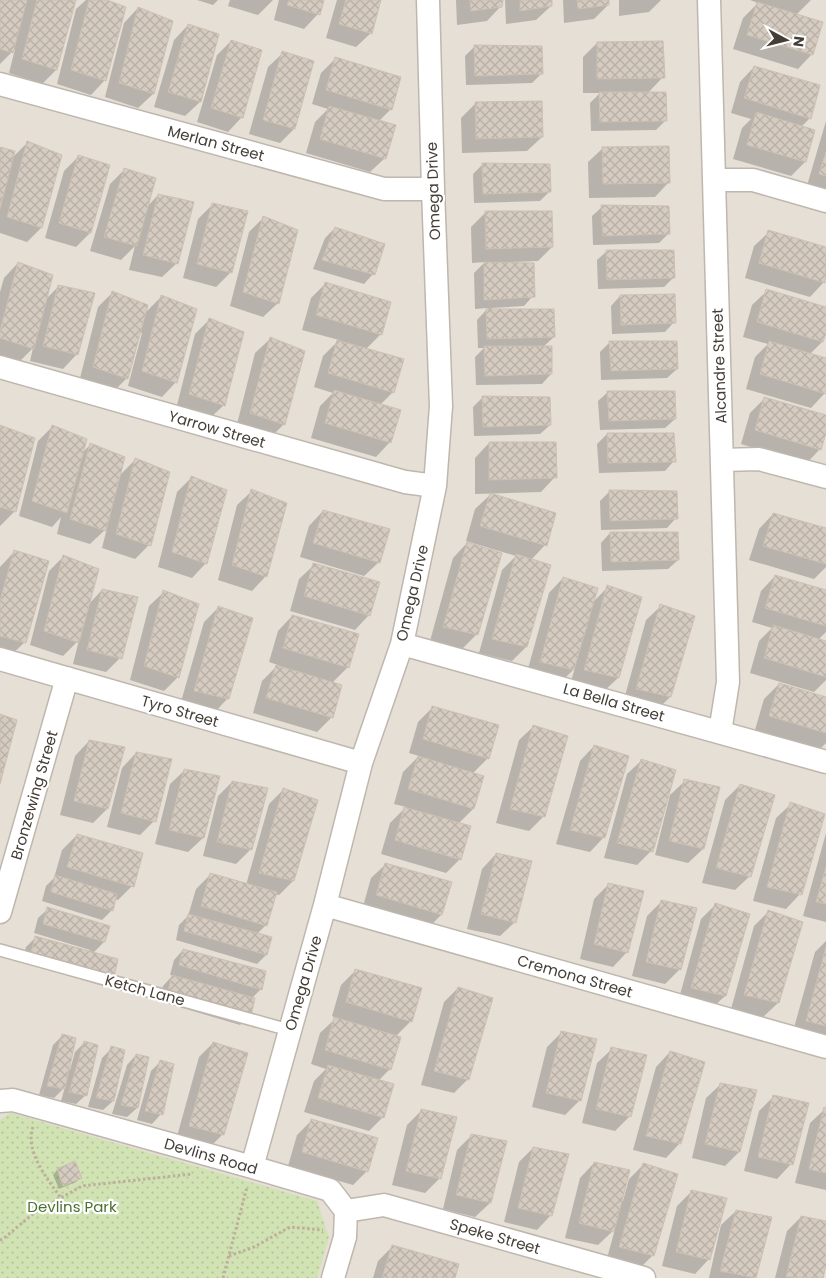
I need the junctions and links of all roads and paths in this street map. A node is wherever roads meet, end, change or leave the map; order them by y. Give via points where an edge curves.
1 (428, 0) edge
2 (709, 0) edge
3 (0, 84) edge
4 (714, 180) junction
5 (433, 189) junction
6 (826, 201) edge
7 (0, 367) edge
8 (722, 460) junction
9 (826, 477) edge
10 (435, 486) junction
11 (402, 644) junction
12 (0, 659) edge
13 (67, 678) junction
14 (720, 732) junction
15 (361, 762) junction
16 (826, 762) edge
17 (325, 905) junction
18 (0, 912) edge
19 (0, 950) edge
20 (289, 1030) junction
21 (826, 1047) edge
22 (0, 1101) edge
23 (40, 1107) junction
24 (252, 1167) junction
25 (196, 1173) dead end
26 (61, 1198) junction
27 (346, 1211) junction
28 (345, 1237) junction
29 (0, 1240) edge
30 (229, 1256) junction
31 (223, 1278) edge
32 (333, 1278) edge
33 (644, 1278) edge

1 - 5 street, Omega Drive
2 - 4 street, Alcandre Street
3 - 5 street, Merlan Street via 384,189
4 - 6 street via 753,180
4 - 8 street, Alcandre Street
5 - 10 street, Omega Drive via 441,406
7 - 10 street, Yarrow Street via 405,482
8 - 9 street via 759,459
8 - 14 street, Alcandre Street via 728,682
10 - 11 street, Omega Drive
11 - 14 street, La Bella Street
11 - 15 street, Omega Drive
12 - 13 street, Tyro Street
13 - 15 street, Tyro Street
13 - 18 street, Bronzewing Street
14 - 16 street, La Bella Street
15 - 17 street, Omega Drive
17 - 20 street, Omega Drive
17 - 21 street, Cremona Street
19 - 20 lane, Ketch Lane
20 - 24 street, Omega Drive
22 - 23 street, Devlins Road via 13,1100
23 - 24 street, Devlins Road
23 - 26 path via 30,1133 34,1156
24 - 27 street, Devlins Road via 330,1190
24 - 30 path
25 - 26 path via 82,1186
26 - 29 path via 34,1213
27 - 28 street
27 - 33 street, Speke Street via 384,1205
28 - 30 path via 290,1226 254,1247
28 - 32 street
30 - 31 path

